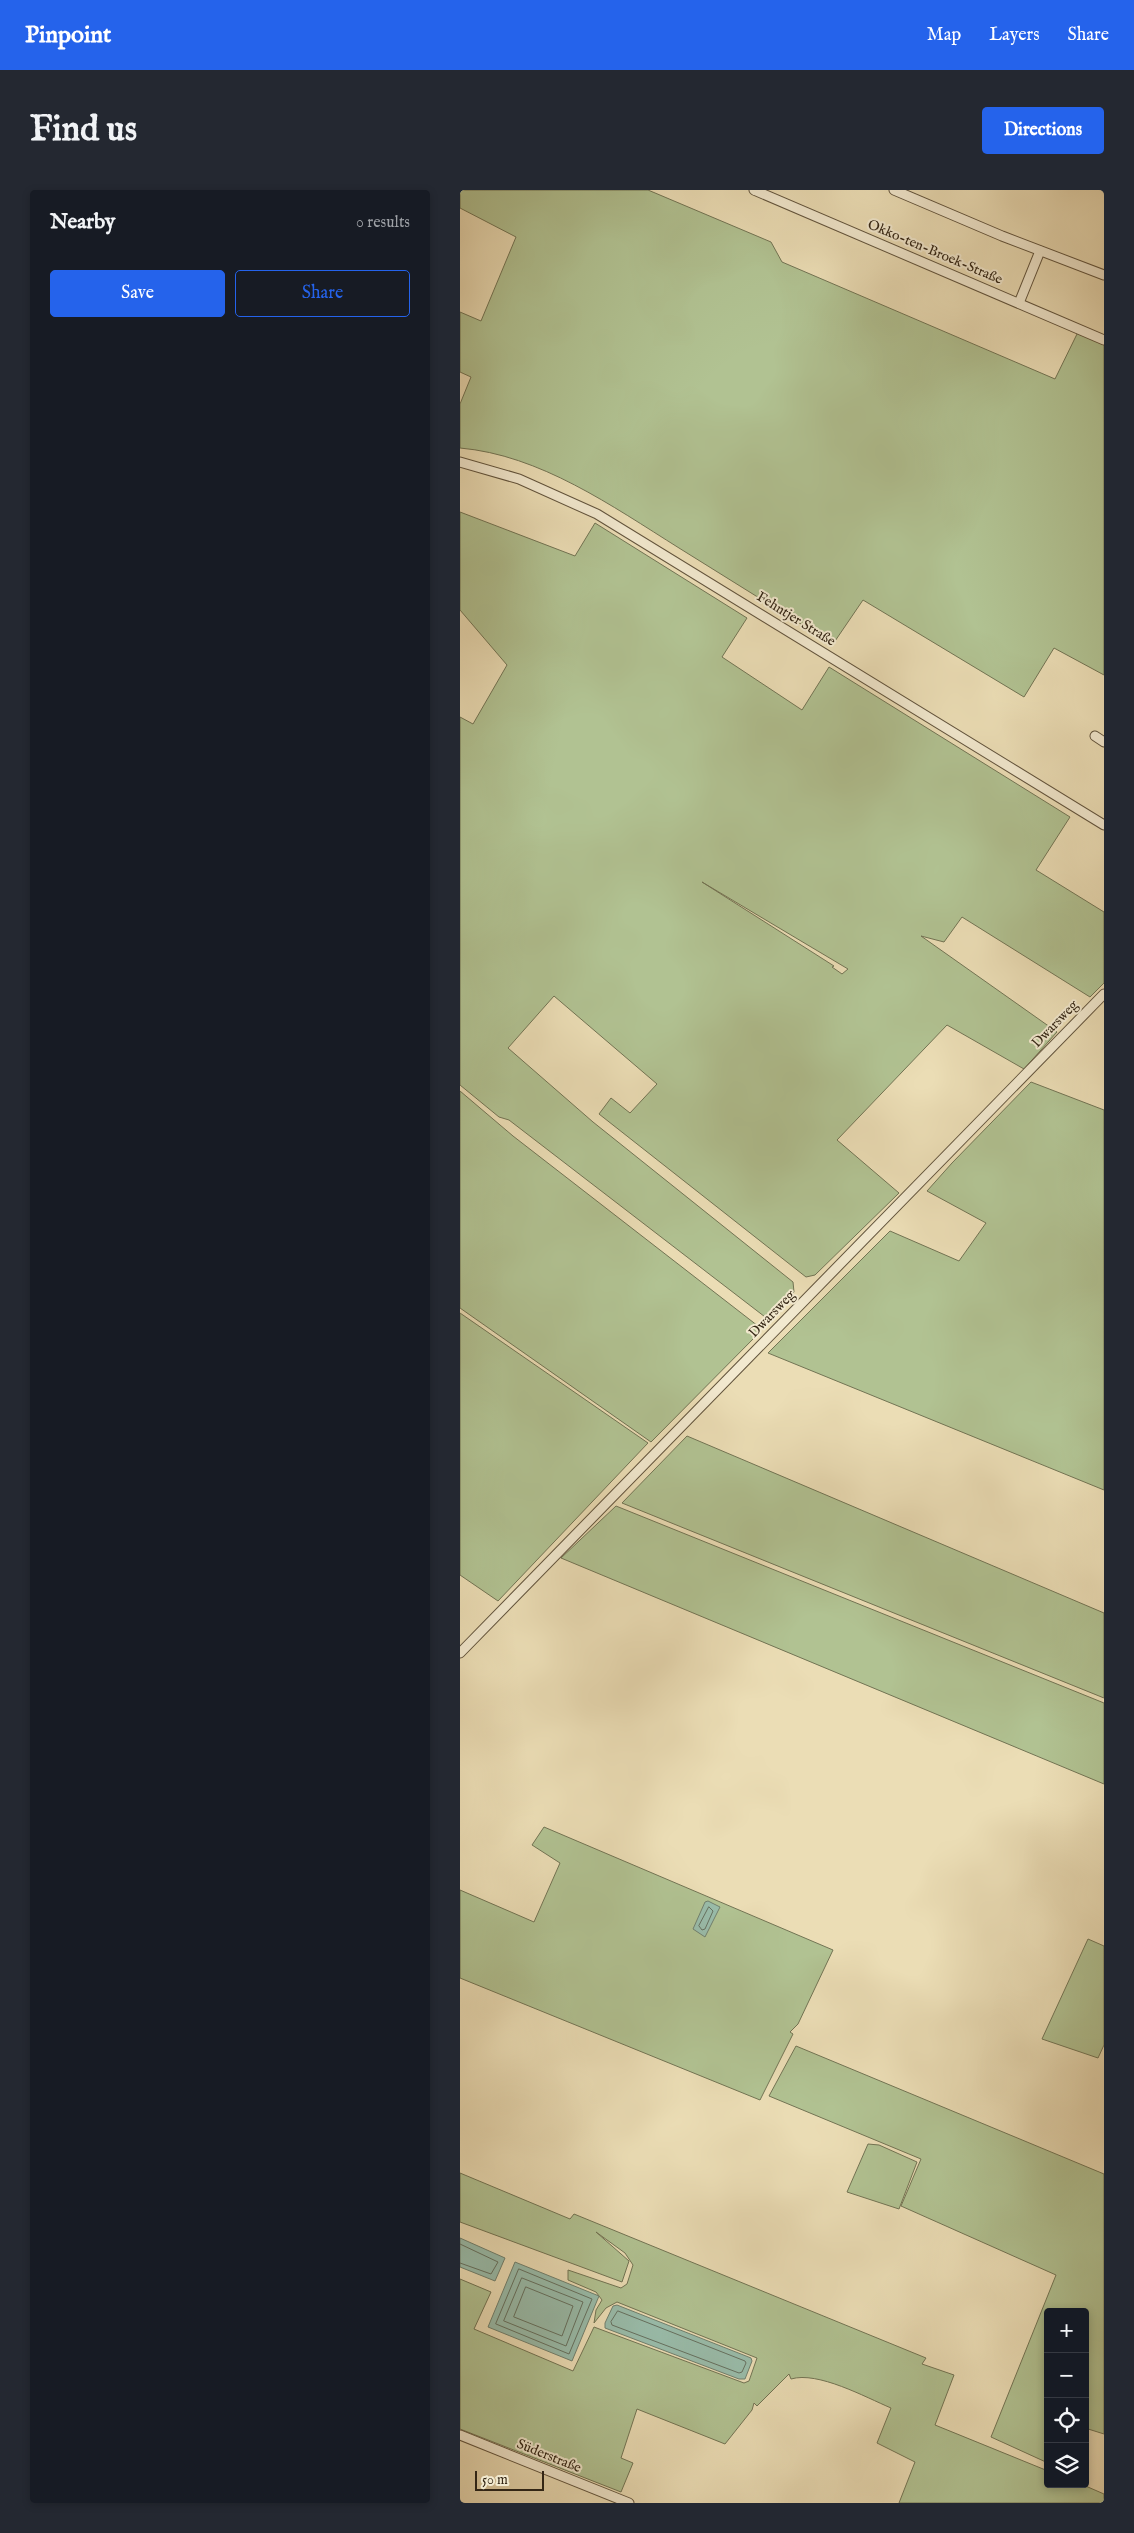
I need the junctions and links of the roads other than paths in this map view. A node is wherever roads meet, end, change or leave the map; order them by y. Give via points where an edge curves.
1 (754, 190) edge
2 (894, 190) edge
3 (1040, 250) junction
4 (1104, 275) edge
5 (1020, 303) junction
6 (1104, 340) edge
7 (460, 462) edge
8 (1095, 736) dead end
9 (1104, 742) edge
10 (1104, 825) edge
11 (1104, 994) edge
12 (460, 1653) edge
13 (460, 2435) edge
14 (629, 2503) edge

1 - 5 street, Okko-ten-Broek-Straße
2 - 3 street
3 - 4 street
3 - 5 street
5 - 6 street, Okko-ten-Broek-Straße
7 - 10 street, Fehntjer Straße via 526,482 597,514
8 - 9 street
11 - 12 street, Dwarsweg
13 - 14 street, Süderstraße

